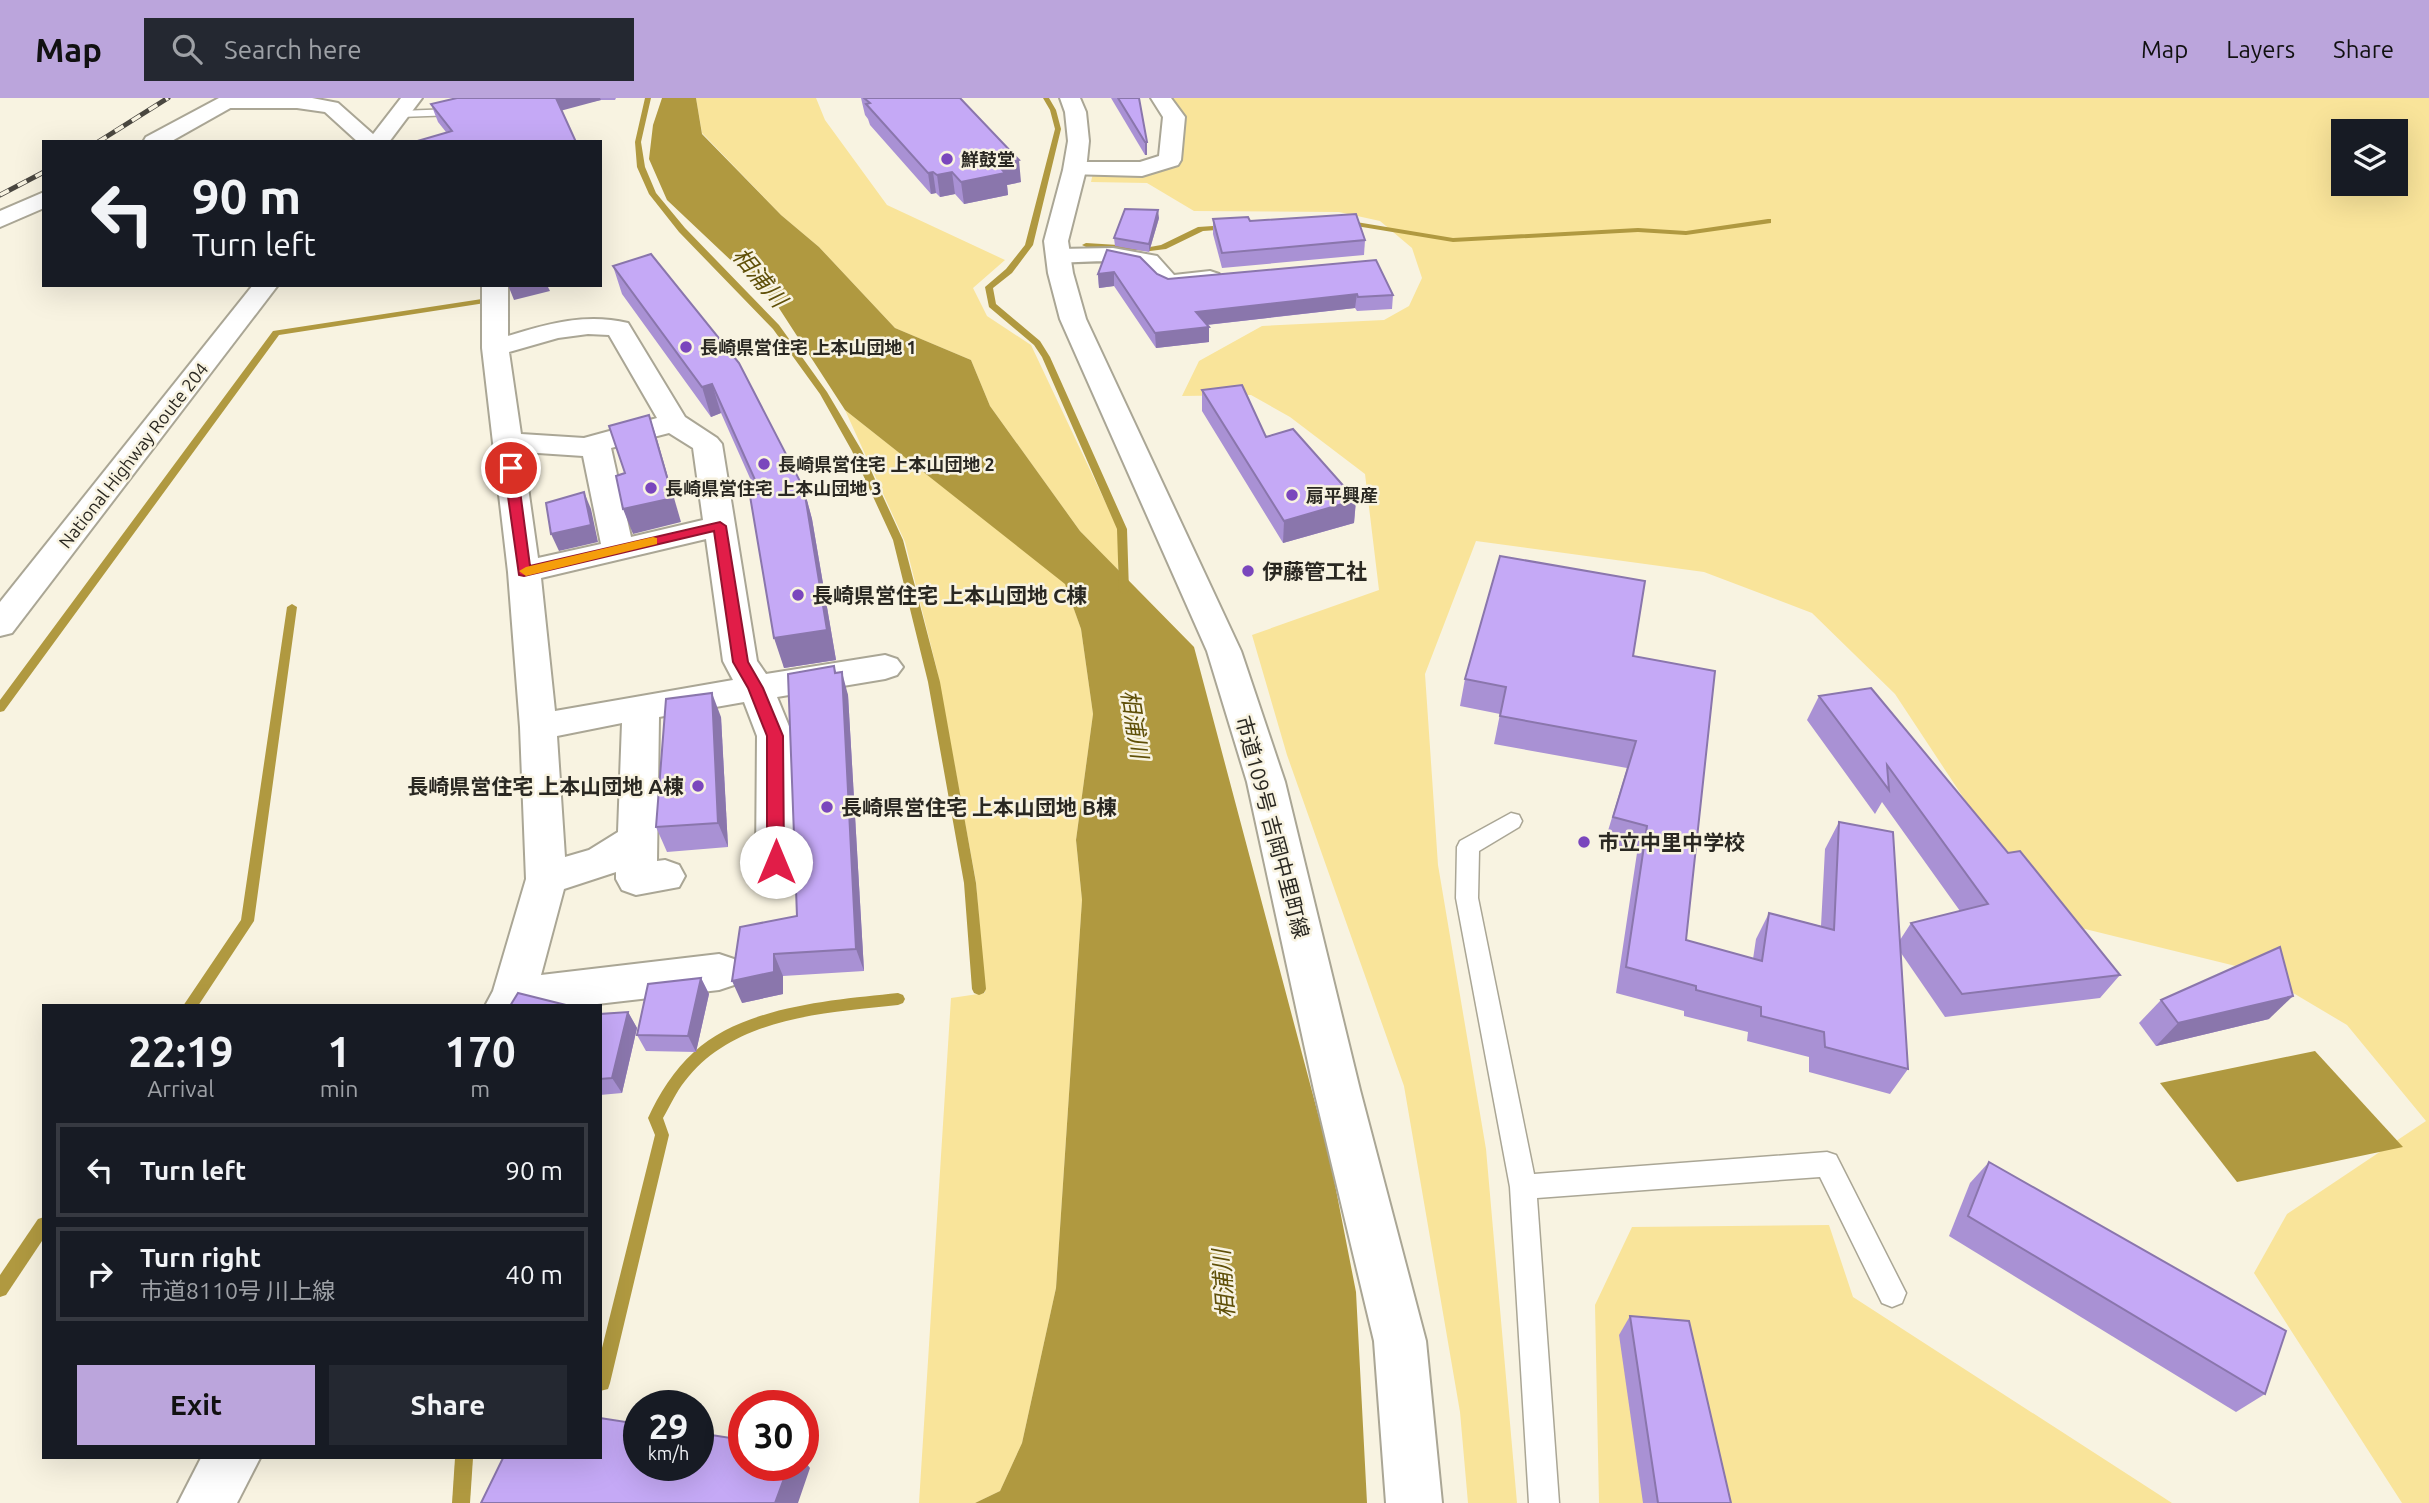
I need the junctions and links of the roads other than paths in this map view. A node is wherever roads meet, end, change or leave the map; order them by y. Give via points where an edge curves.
1 (466, 98) edge
2 (1070, 98) edge
3 (1161, 98) edge
4 (232, 100) edge
5 (406, 106) edge
6 (158, 140) edge
7 (369, 140) edge
8 (380, 140) edge
9 (1075, 169) junction
10 (42, 200) edge
11 (0, 220) edge
12 (1058, 256) junction
13 (1235, 277) edge
14 (264, 287) edge
15 (495, 287) edge
16 (495, 348) junction
17 (674, 423) junction
18 (507, 442) junction
19 (596, 448) junction
20 (720, 526) junction
21 (618, 549) junction
22 (524, 572) junction
23 (0, 625) edge
24 (886, 667) dead end
25 (756, 688) junction
26 (641, 707) junction
27 (538, 727) junction
28 (1511, 821) dead end
29 (637, 839) junction
30 (776, 862) dead end
31 (665, 876) dead end
32 (547, 879) junction
33 (719, 972) dead end
34 (510, 1001) edge
35 (1523, 1187) junction
36 (1892, 1293) dead end
37 (231, 1459) edge
38 (206, 1503) edge
39 (1414, 1503) edge
40 (1544, 1503) edge

1 - 5 lane via 455,112
2 - 9 main road, 市道109号 吉岡中里町線 via 1079,116
3 - 9 main road via 1174,117 1170,160 1142,169
4 - 6 main road
4 - 7 main road via 331,107
5 - 8 main road
9 - 12 main road, 市道109号 吉岡中里町線 via 1056,243
10 - 11 main road
12 - 13 main road via 1113,255 1148,261 1168,283
12 - 39 main road, 市道109号 吉岡中里町線 via 1073,318 1224,651 1266,782 1400,1341
14 - 23 main road, National Highway Route 204
15 - 16 main road
16 - 17 main road via 580,325 619,329
16 - 18 main road
17 - 19 main road via 595,443
17 - 20 main road via 707,444
18 - 19 main road
18 - 22 main road
19 - 21 main road
20 - 21 main road
20 - 25 main road via 740,662
21 - 22 main road
22 - 27 main road
24 - 25 main road
25 - 26 main road
25 - 30 main road via 775,736
26 - 27 main road
26 - 29 main road
27 - 32 main road
28 - 35 lane via 1468,847 1467,898
29 - 31 main road via 636,878
29 - 32 main road via 603,861
32 - 34 main road
33 - 34 main road
35 - 36 lane via 1827,1164
35 - 40 lane
37 - 38 main road

